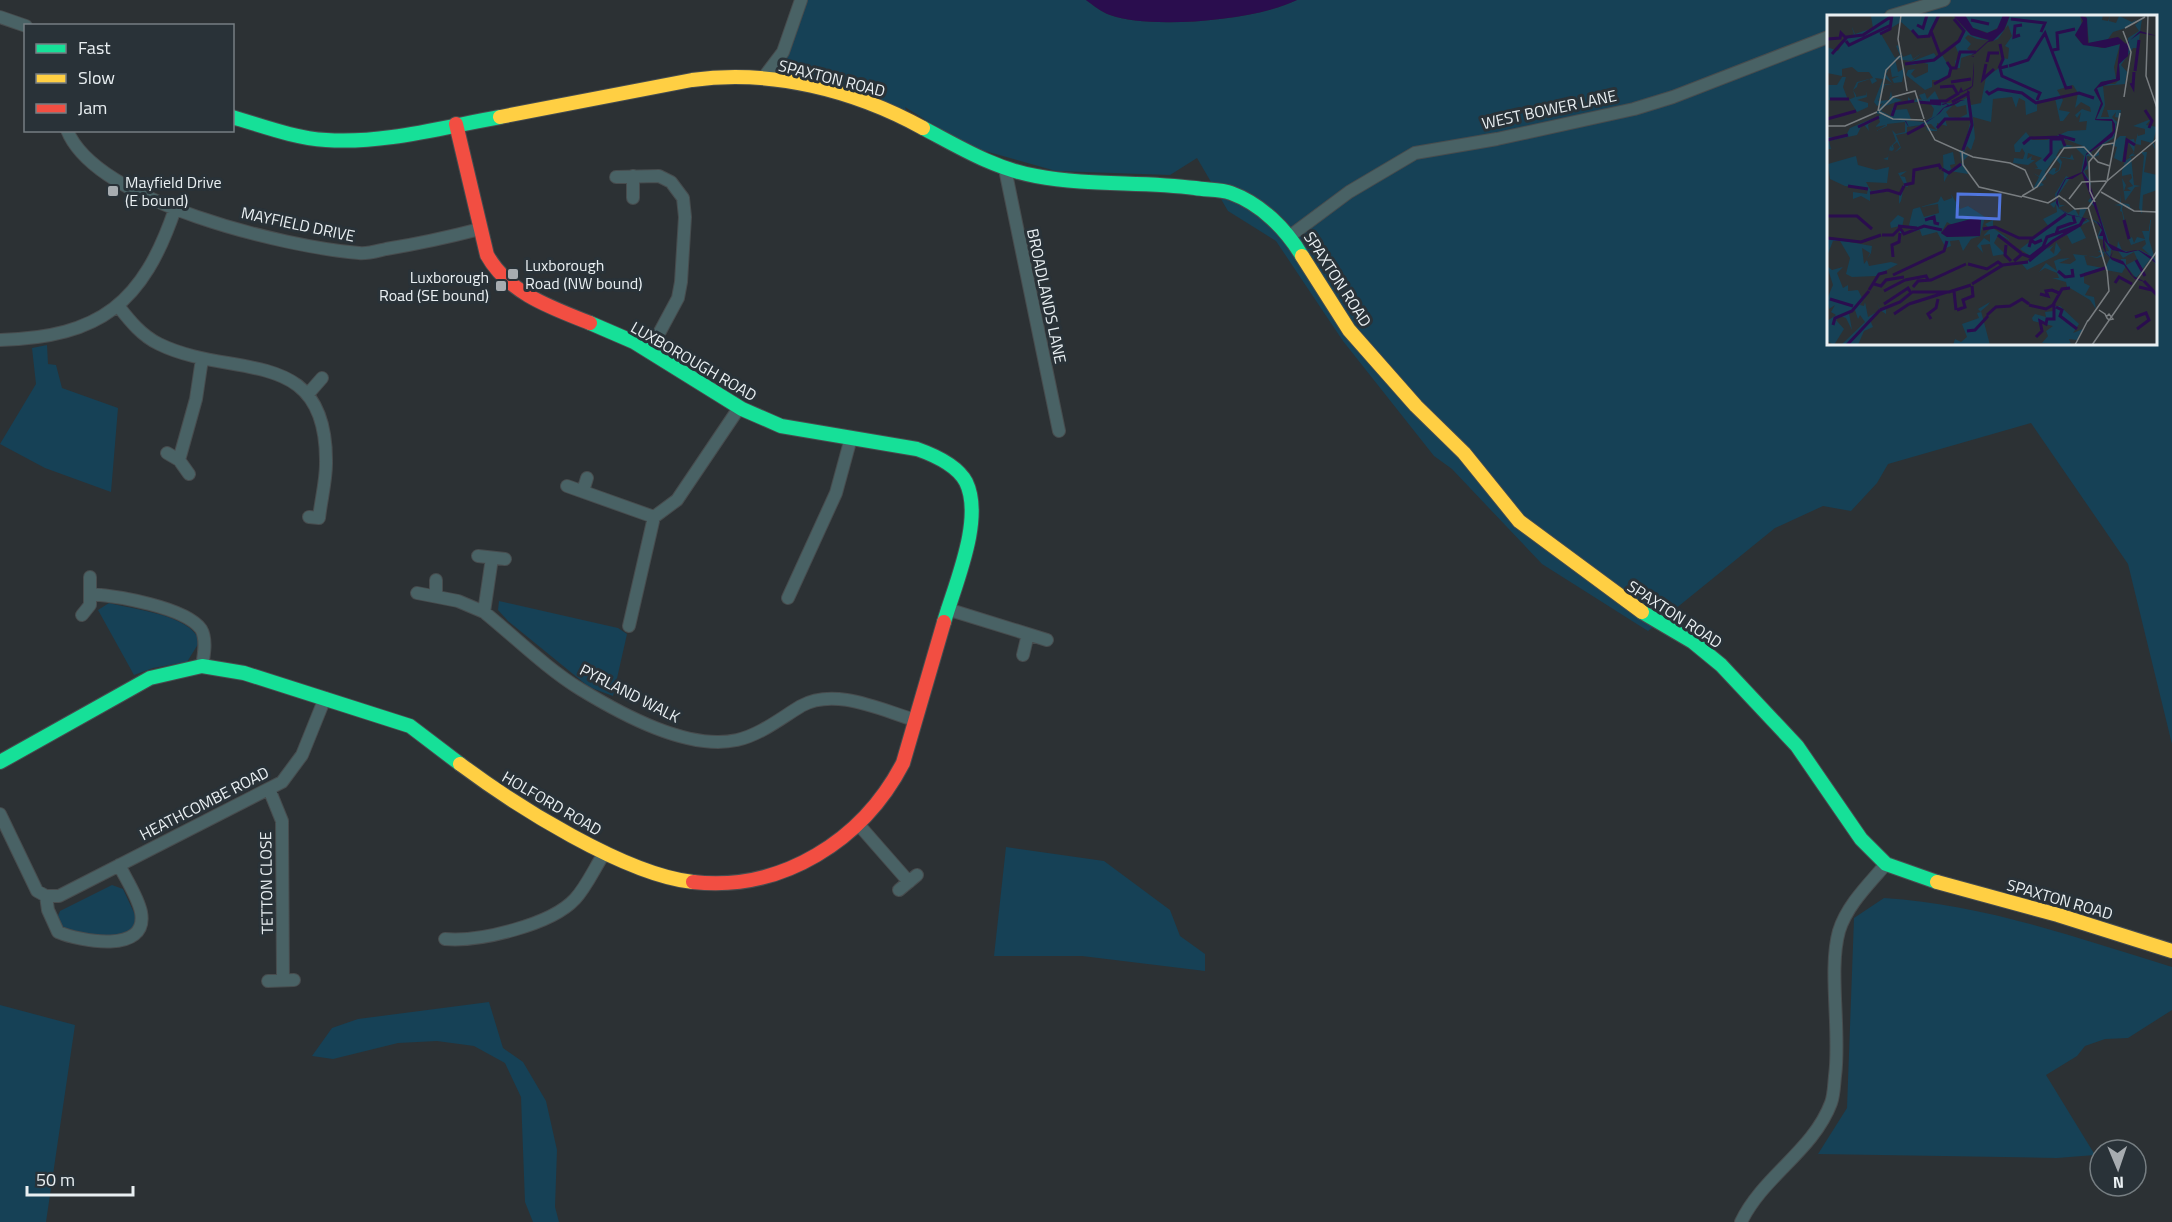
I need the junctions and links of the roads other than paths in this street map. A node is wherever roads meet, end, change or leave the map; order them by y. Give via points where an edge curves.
1 (801, 0) edge
2 (1944, 0) edge
3 (1894, 15) edge
4 (0, 17) edge
5 (24, 25) edge
6 (1827, 37) edge
7 (764, 77) junction
8 (234, 118) edge
9 (456, 124) junction
10 (68, 132) edge
11 (1005, 169) junction
12 (633, 176) junction
13 (616, 177) dead end
14 (633, 198) dead end
15 (175, 209) junction
16 (480, 229) junction
17 (1290, 236) junction
18 (119, 307) junction
19 (0, 340) edge
20 (650, 352) junction
21 (202, 359) junction
22 (322, 378) dead end
23 (308, 393) junction
24 (739, 408) junction
25 (1059, 431) dead end
26 (851, 438) junction
27 (167, 453) dead end
28 (179, 460) junction
29 (189, 474) dead end
30 (587, 478) dead end
31 (567, 486) dead end
32 (582, 491) junction
33 (972, 509) joint
34 (654, 517) junction
35 (332, 522) dead end
36 (478, 556) dead end
37 (492, 558) junction
38 (505, 559) dead end
39 (801, 572) junction
40 (90, 577) dead end
41 (813, 578) dead end
42 (436, 580) dead end
43 (417, 593) dead end
44 (91, 594) junction
45 (436, 596) junction
46 (788, 598) dead end
47 (635, 607) junction
48 (649, 609) dead end
49 (947, 609) junction
50 (484, 612) junction
51 (82, 615) dead end
52 (629, 626) dead end
53 (1028, 634) junction
54 (1047, 640) dead end
55 (1023, 655) dead end
56 (202, 666) junction
57 (325, 698) junction
58 (915, 720) junction
59 (0, 762) edge
60 (269, 789) junction
61 (0, 814) edge
62 (859, 825) junction
63 (604, 852) junction
64 (1886, 864) junction
65 (119, 865) junction
66 (908, 882) dead end
67 (46, 896) junction
68 (461, 926) dead end
69 (445, 939) dead end
70 (459, 940) junction
71 (2172, 951) edge
72 (268, 981) dead end
73 (1741, 1222) edge

1 - 7 street via 783,52
2 - 3 street
4 - 5 street
6 - 17 street, WEST BOWER LANE via 1634,109 1415,153 1349,192
7 - 9 street, SPAXTON ROAD via 692,80
7 - 11 street, SPAXTON ROAD via 808,85 891,110
8 - 9 street, SPAXTON ROAD via 297,136 354,140
9 - 16 street, LUXBOROUGH ROAD
10 - 15 street, MAYFIELD DRIVE via 82,153 102,170 143,196
11 - 17 street, SPAXTON ROAD via 1056,180 1165,184 1231,193 1269,216
11 - 25 street, BROADLANDS LANE
12 - 13 street
12 - 14 street
12 - 20 street via 658,176 671,182 683,198 685,217 678,298
15 - 16 street, MAYFIELD DRIVE via 275,238 360,254
15 - 18 street via 163,246 146,277
16 - 20 street, LUXBOROUGH ROAD via 492,264 508,282
17 - 64 street, SPAXTON ROAD via 1349,330 1464,453 1519,521 1624,602 1693,642 1721,665 1797,746 1861,839
18 - 19 street via 61,332
18 - 21 street via 136,328 158,344
20 - 24 street, LUXBOROUGH ROAD
21 - 23 street via 268,371
21 - 28 street via 196,399
22 - 23 street
23 - 35 street via 324,431 326,464 314,517
24 - 26 street, LUXBOROUGH ROAD via 781,426
24 - 34 street via 677,500
26 - 33 street, LUXBOROUGH ROAD via 934,455 957,471 966,483
26 - 39 street via 836,493
27 - 28 street
28 - 29 street
30 - 32 street
31 - 32 street
32 - 34 street
33 - 49 street, HOLFORD ROAD via 970,534
34 - 47 street
36 - 37 street
37 - 38 street
37 - 50 street
39 - 41 street
39 - 46 street
40 - 44 street
42 - 45 street
43 - 45 street, PYRLAND WALK
44 - 51 street via 90,605
44 - 56 street via 183,614 202,630
45 - 50 street, PYRLAND WALK
47 - 48 street
47 - 52 street
49 - 53 street
49 - 58 street, HOLFORD ROAD
50 - 58 street, PYRLAND WALK via 579,688 691,741 738,740 804,705 828,698
53 - 54 street
53 - 55 street
56 - 57 street, HOLFORD ROAD via 244,673
56 - 59 street, HOLFORD ROAD via 150,678
57 - 60 street, HEATHCOMBE ROAD via 290,775
57 - 63 street, HOLFORD ROAD via 410,726 503,796
58 - 62 street, HOLFORD ROAD via 903,763 892,784
60 - 65 street, HEATHCOMBE ROAD
60 - 72 street, TETTON CLOSE via 282,821 289,980
61 - 67 street via 37,891
62 - 63 street, HOLFORD ROAD via 804,862 738,882 683,881
62 - 66 street
63 - 70 street via 580,893 556,914 480,938
64 - 71 street, SPAXTON ROAD
64 - 73 street via 1850,908 1839,930 1835,952 1838,1053 1832,1102 1816,1132 1756,1195
65 - 67 street, HEATHCOMBE ROAD via 59,896
65 - 67 street via 141,911 142,924 127,940 96,940 58,932
68 - 70 street
69 - 70 street

